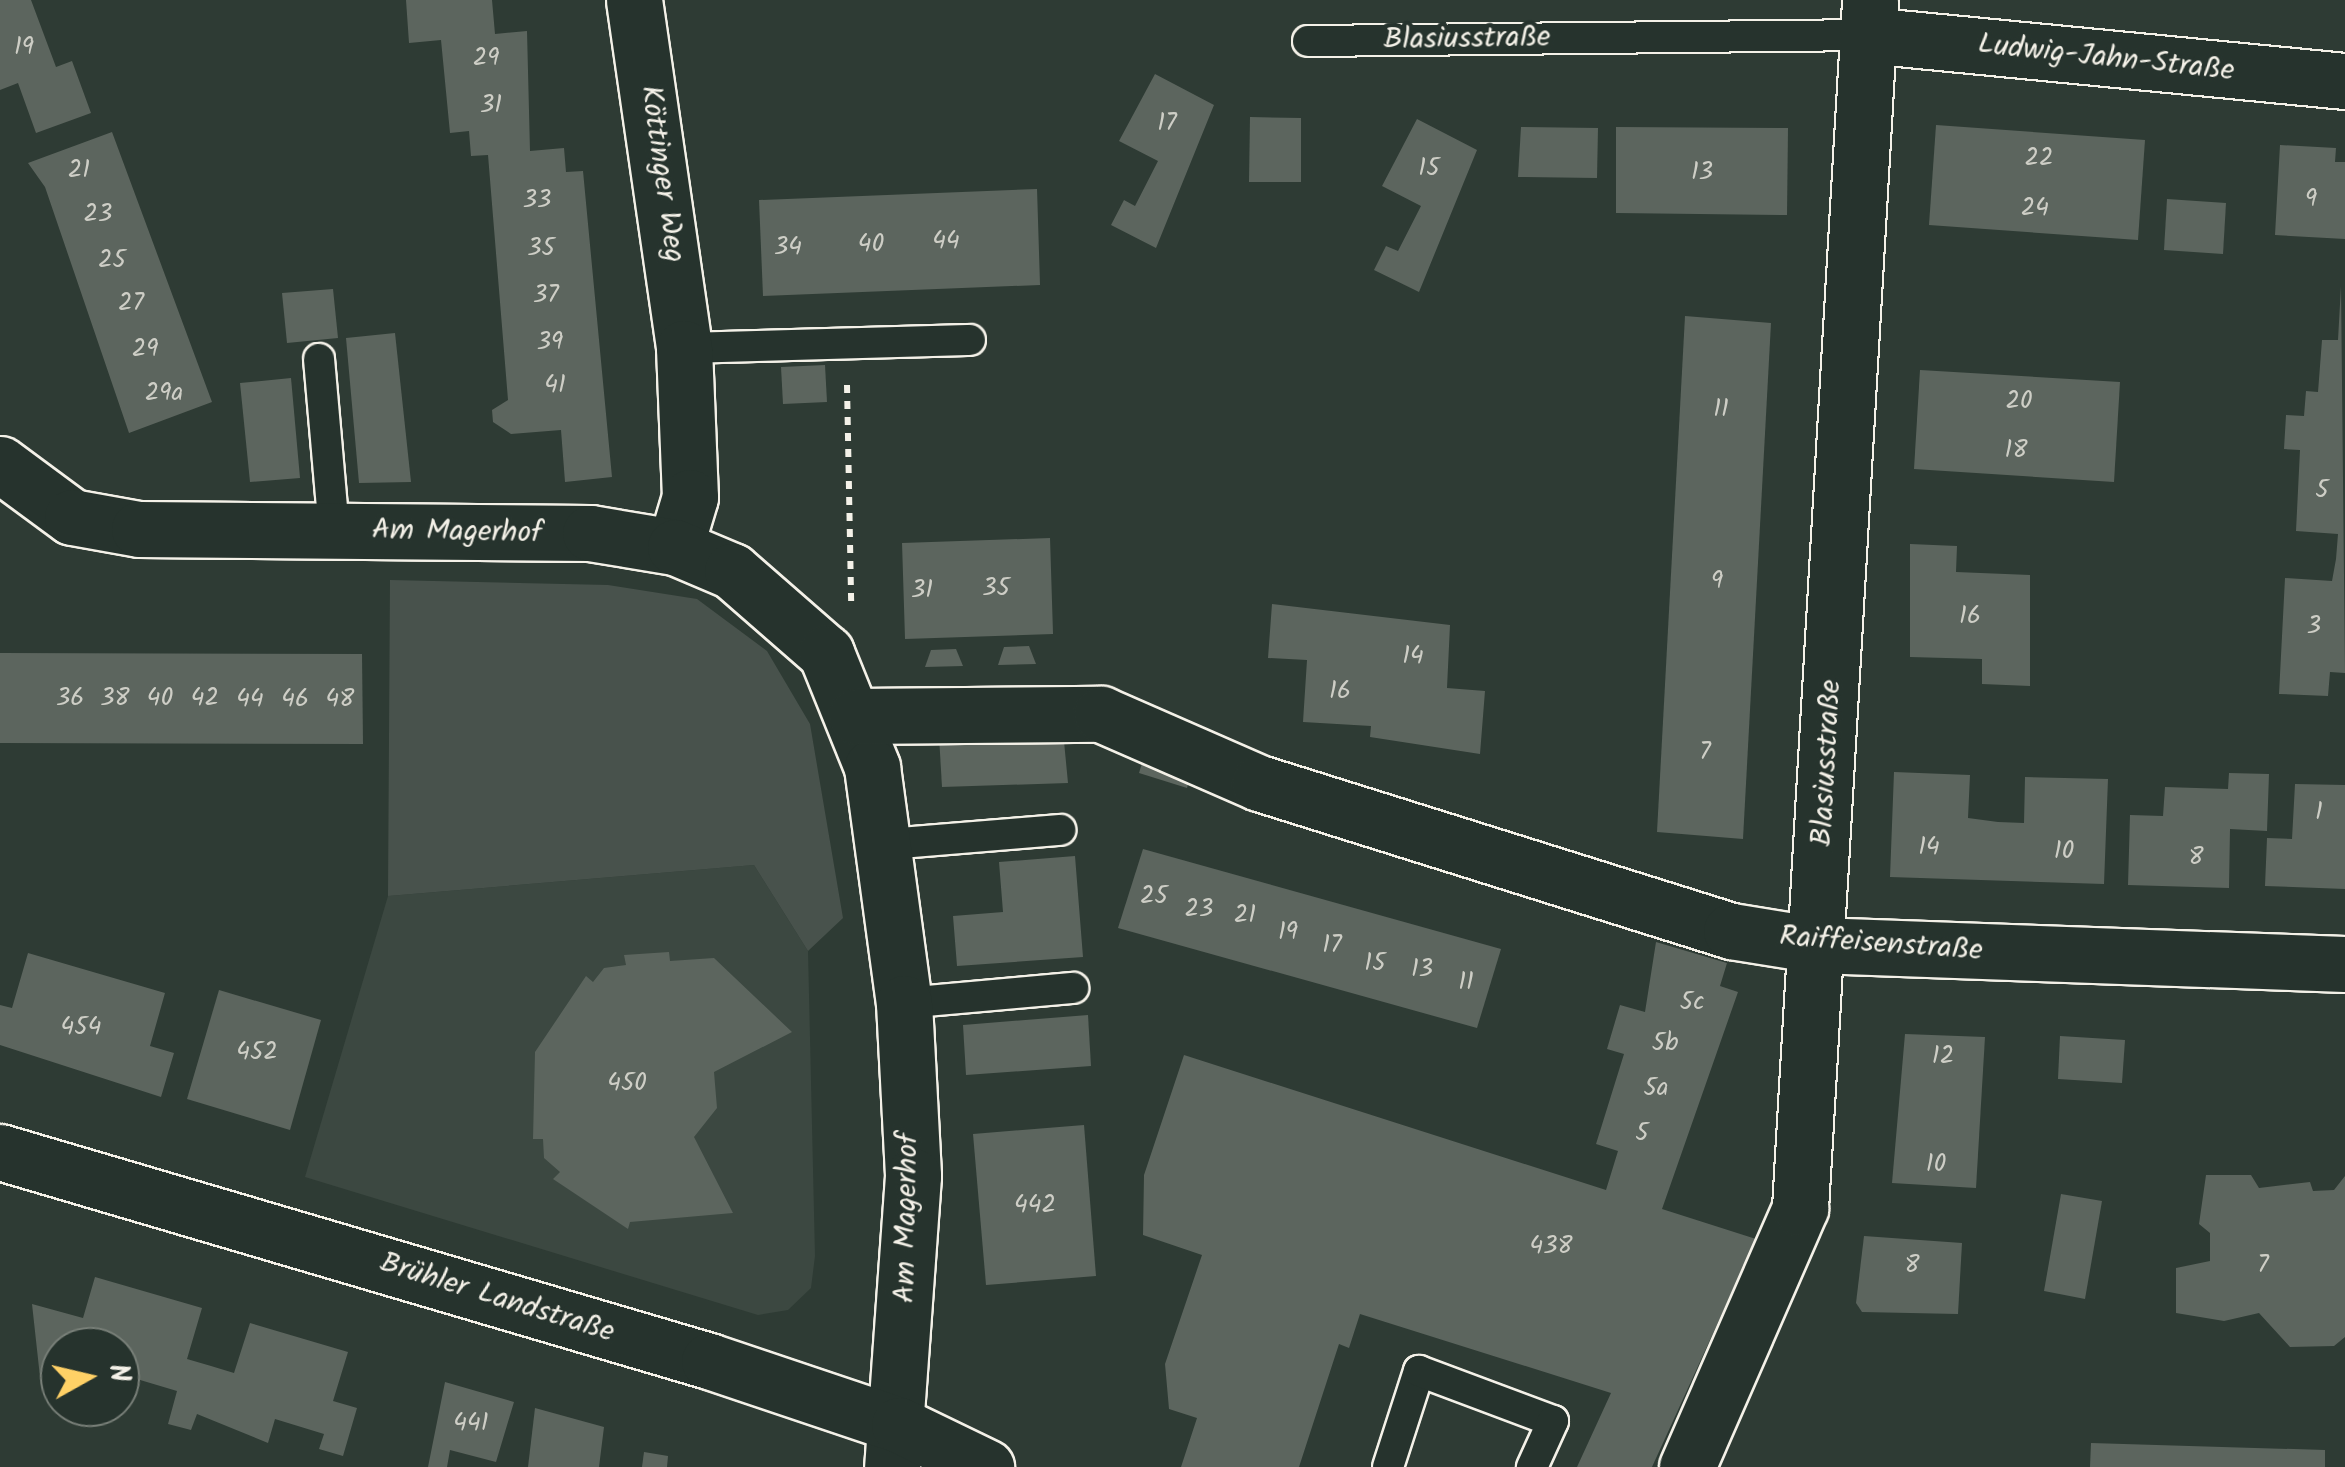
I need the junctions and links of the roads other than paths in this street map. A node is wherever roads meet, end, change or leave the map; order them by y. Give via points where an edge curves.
1 (634, 0) edge
2 (1868, 18) edge
3 (1308, 41) dead end
4 (2345, 81) edge
5 (970, 340) dead end
6 (684, 348) junction
7 (319, 359) dead end
8 (0, 464) edge
9 (334, 531) junction
10 (675, 547) junction
11 (856, 716) junction
12 (1060, 830) dead end
13 (888, 844) junction
14 (1818, 945) junction
15 (2345, 964) edge
16 (1073, 988) dead end
17 (904, 1002) junction
18 (0, 1152) edge
19 (896, 1446) edge
20 (986, 1467) edge
21 (1388, 1467) edge
22 (1532, 1467) edge
23 (1687, 1467) edge

1 - 6 street, Köttinger Weg
2 - 3 lane, Blasiusstraße
2 - 4 street, Ludwig-Jahn-Straße
2 - 14 street, Blasiusstraße
5 - 6 lane
6 - 10 street, Köttinger Weg via 690,498
7 - 9 lane
8 - 9 street, Am Magerhof via 72,517 139,529
9 - 10 street, Am Magerhof via 590,533
10 - 11 street, Am Magerhof via 732,571 826,653
11 - 13 street, Am Magerhof
11 - 14 street, Raiffeisenstraße via 1100,714 1259,783 1730,931
12 - 13 lane
13 - 17 street, Am Magerhof
14 - 15 street, Raiffeisenstraße
14 - 23 street, Blasiusstraße via 1800,1208
16 - 17 lane
17 - 19 street, Am Magerhof via 913,1176
18 - 19 street, Brühler Landstraße
19 - 20 street, Brühler Landstraße
21 - 22 lane via 1419,1371 1554,1421

